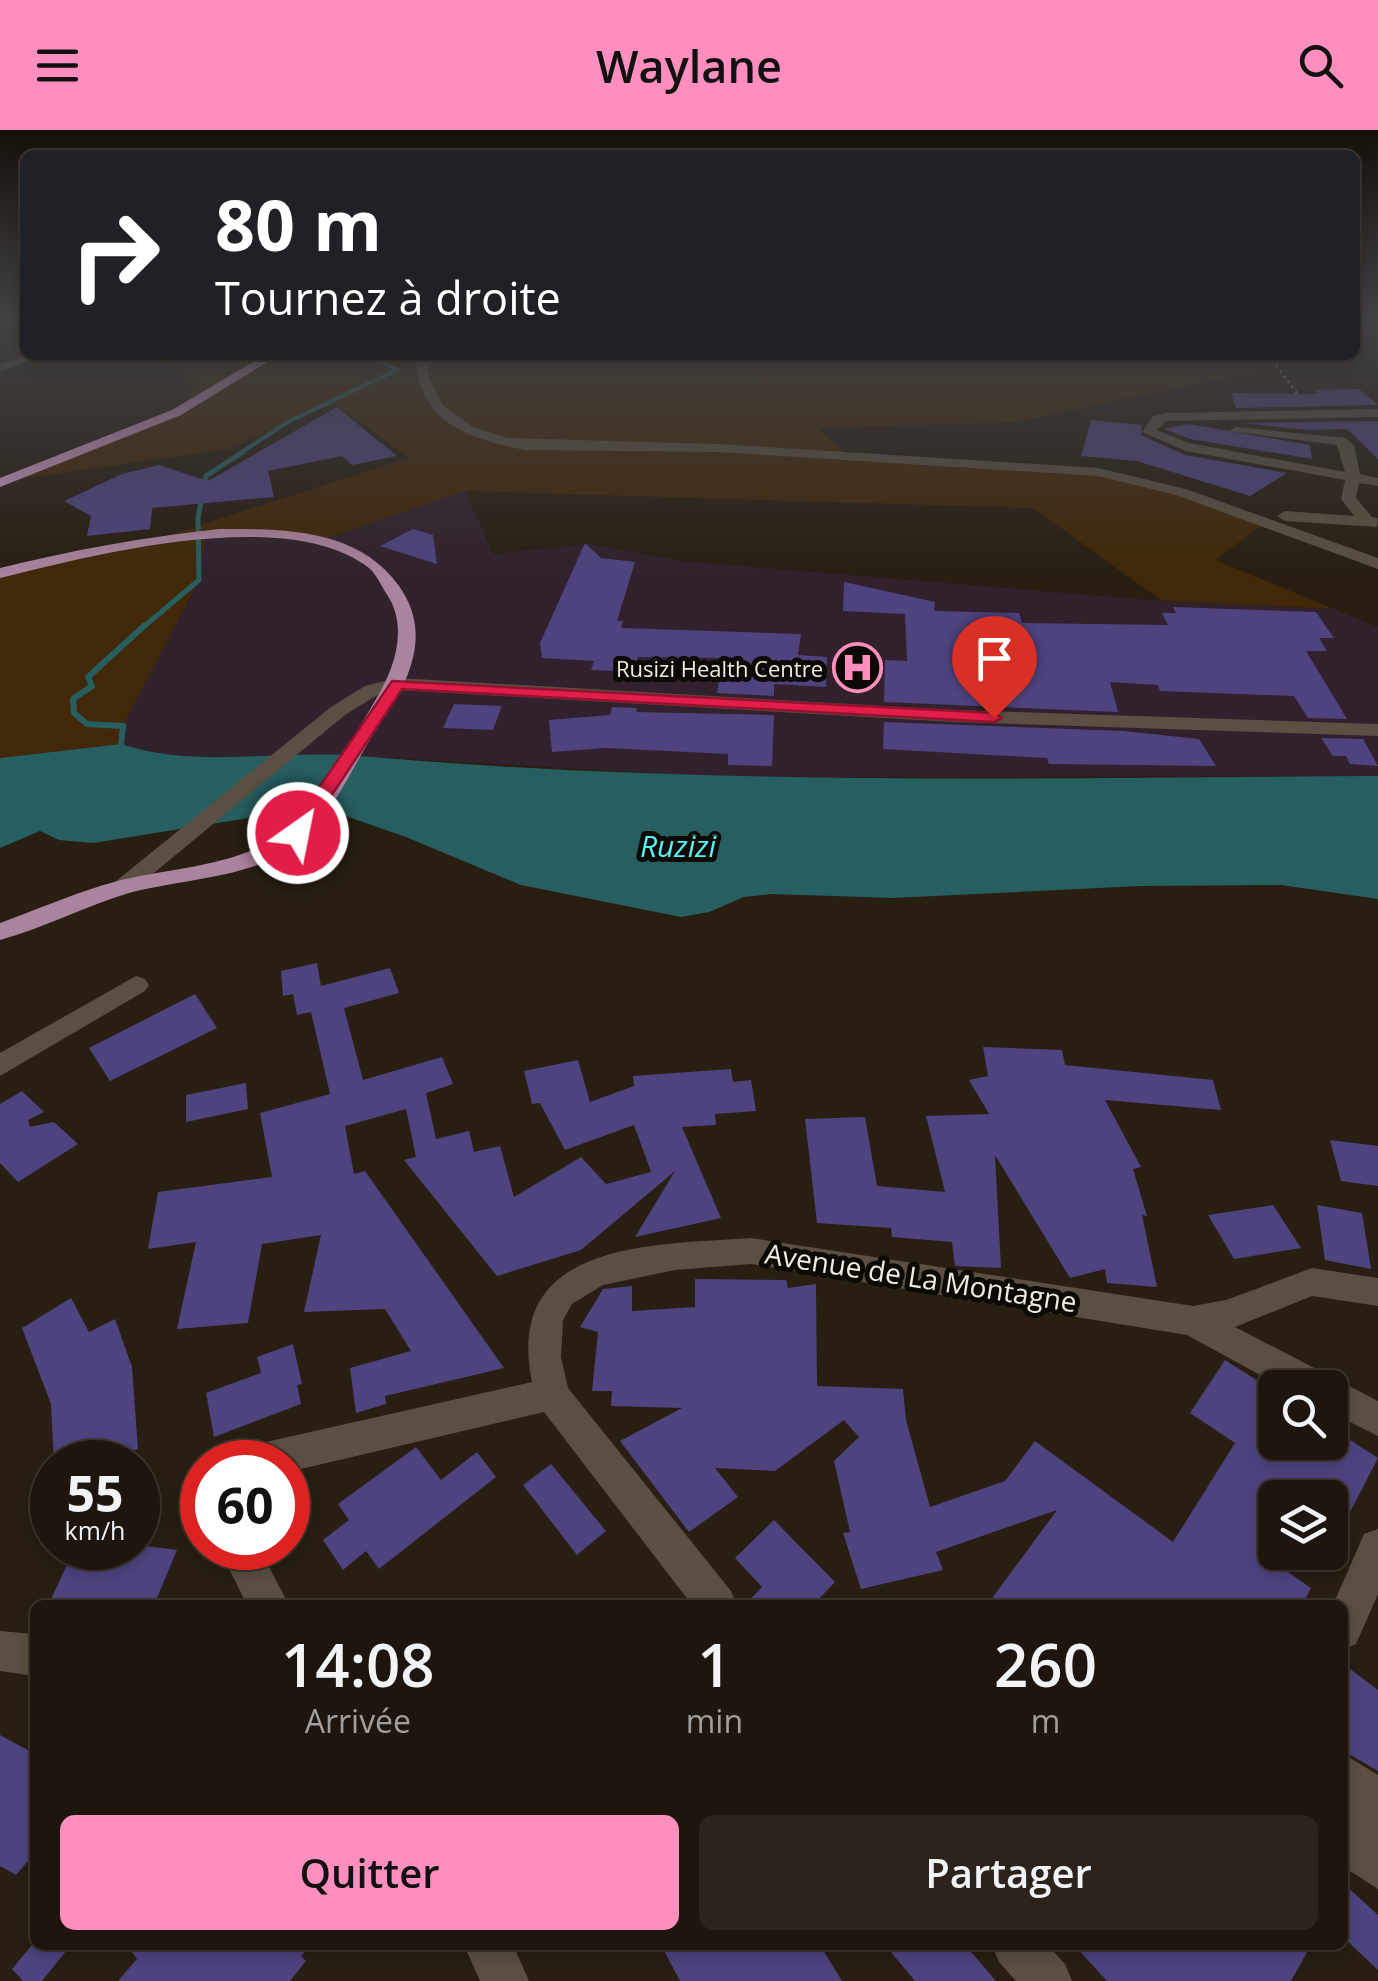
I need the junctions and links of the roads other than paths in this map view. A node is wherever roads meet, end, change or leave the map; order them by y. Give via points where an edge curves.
1 (191, 403) edge
2 (433, 403) edge
3 (1378, 413) edge
4 (1217, 415) junction
5 (1353, 476) junction
6 (1378, 482) edge
7 (0, 483) edge
8 (1219, 506) junction
9 (1373, 522) edge
10 (1378, 564) edge
11 (0, 574) edge
12 (397, 684) junction
13 (1378, 730) edge
14 (123, 888) junction
15 (0, 932) edge
16 (136, 985) dead end
17 (0, 1066) edge
18 (1378, 1292) edge
19 (1193, 1322) junction
20 (1284, 1370) edge
21 (552, 1394) junction
22 (1348, 1403) edge
23 (1378, 1419) edge
24 (310, 1450) edge
25 (1378, 1548) edge
26 (250, 1570) edge
27 (266, 1600) edge
28 (713, 1600) edge
29 (1348, 1616) edge
30 (0, 1651) edge
31 (30, 1654) edge
32 (1348, 1780) edge
33 (1348, 1838) edge
34 (1348, 1841) edge
35 (1378, 1866) edge
36 (490, 1950) edge
37 (1020, 1950) edge
38 (505, 1981) edge
39 (1048, 1981) edge

1 - 7 highway
2 - 8 street via 450,420 525,446 718,448 1050,466 1134,478
3 - 4 street
4 - 5 street via 1238,432 1335,438 1346,445
4 - 5 street via 1166,417 1149,432 1186,447
5 - 6 street
5 - 9 street via 1348,500
8 - 9 street
8 - 10 street
11 - 12 main road via 163,538 284,536 329,544 388,574 406,616 408,642
12 - 13 street via 955,716
12 - 14 street via 338,711
12 - 14 main road via 298,833 255,856
14 - 15 main road
16 - 17 street
18 - 19 street via 1312,1282
19 - 20 street, Avenue de La Montagne
19 - 21 street, Avenue de La Montagne via 750,1250 676,1257 618,1265 560,1294 542,1336
21 - 24 street
21 - 28 street
22 - 23 street
25 - 29 street
26 - 27 street
30 - 31 street
32 - 33 street via 1372,1799
34 - 35 street
36 - 38 street
37 - 39 street

